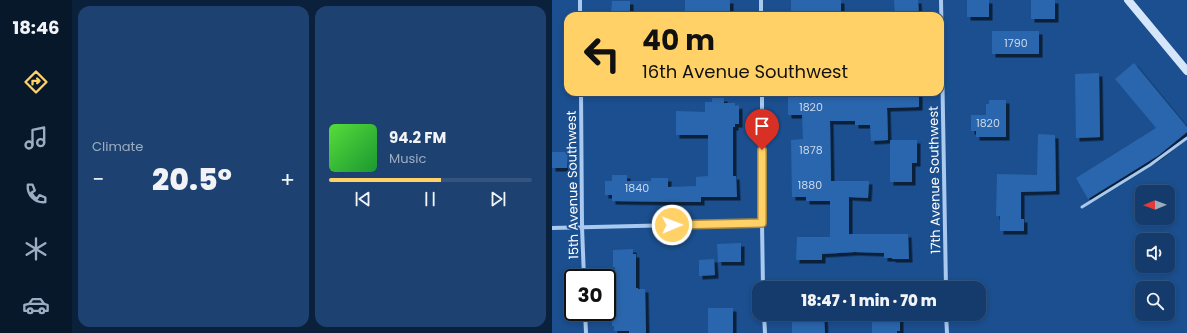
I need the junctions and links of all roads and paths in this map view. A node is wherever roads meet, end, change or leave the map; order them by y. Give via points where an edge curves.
1 (580, 0) edge
2 (761, 0) edge
3 (941, 0) edge
4 (1128, 0) edge
5 (580, 12) edge
6 (761, 12) edge
7 (941, 12) edge
8 (1187, 71) edge
9 (581, 96) edge
10 (762, 96) edge
11 (942, 96) edge
12 (1187, 138) edge
13 (1082, 207) dead end
14 (762, 223) junction
15 (582, 227) junction
16 (552, 228) edge
17 (584, 269) edge
18 (763, 281) edge
19 (946, 281) edge
20 (585, 321) edge
21 (764, 321) edge
22 (946, 321) edge
23 (586, 333) edge
24 (765, 333) edge
25 (947, 333) edge

1 - 5 street
2 - 6 street
3 - 7 street, 17th Avenue Southwest
4 - 8 main road
9 - 15 street, 15th Avenue Southwest
10 - 14 street
11 - 19 street, 17th Avenue Southwest
12 - 13 lane via 1150,165
14 - 15 street
14 - 18 street
15 - 16 street
15 - 17 street, 15th Avenue Southwest
20 - 23 street
21 - 24 street
22 - 25 street

